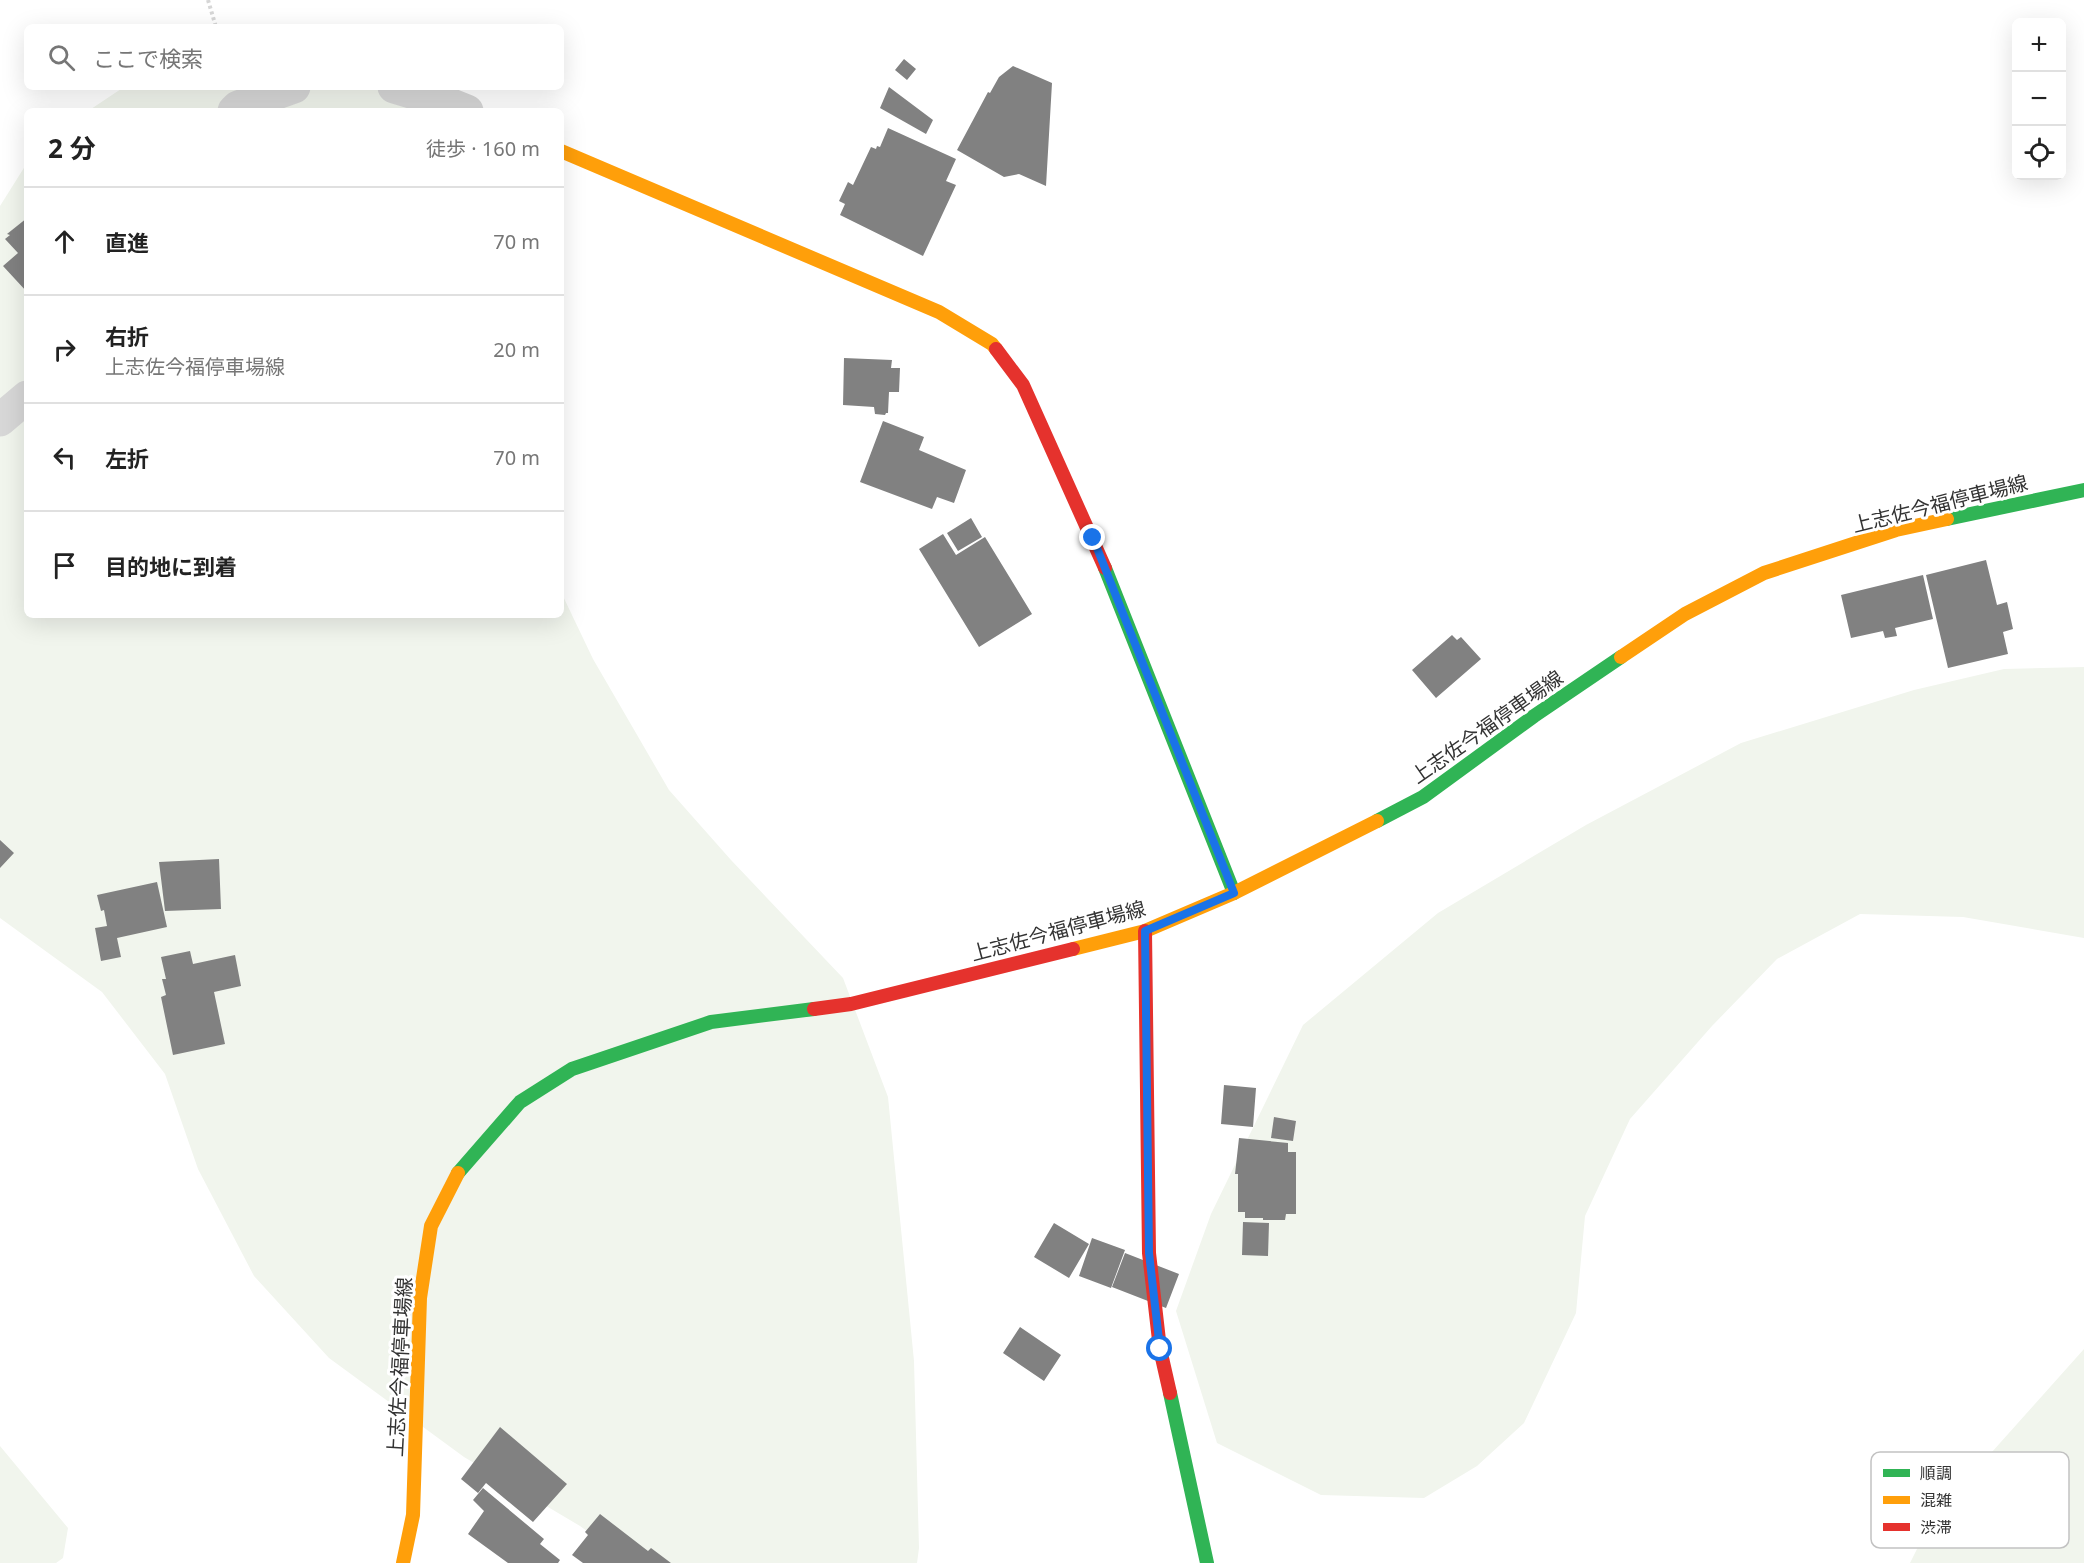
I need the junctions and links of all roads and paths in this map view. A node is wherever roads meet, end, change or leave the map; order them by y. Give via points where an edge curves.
1 (208, 0) edge
2 (215, 24) edge
3 (286, 90) edge
4 (404, 90) edge
5 (237, 108) edge
6 (460, 108) edge
7 (564, 152) edge
8 (24, 400) edge
9 (0, 420) edge
10 (2084, 490) edge
11 (1234, 893) junction
12 (1145, 931) junction
13 (403, 1563) edge
14 (1207, 1563) edge

1 - 2 path
3 - 5 street
4 - 6 street
7 - 11 main road via 939,312 992,344 1023,385 1093,538
8 - 9 street
10 - 11 main road, 上志佐今福停車場線 via 1896,530 1764,573 1686,614 1534,716 1423,797
11 - 12 main road, 上志佐今福停車場線
12 - 13 main road, 上志佐今福停車場線 via 851,1004 711,1022 572,1069 520,1102 461,1168 431,1226 420,1298 413,1515
12 - 14 main road via 1149,1253 1160,1349

